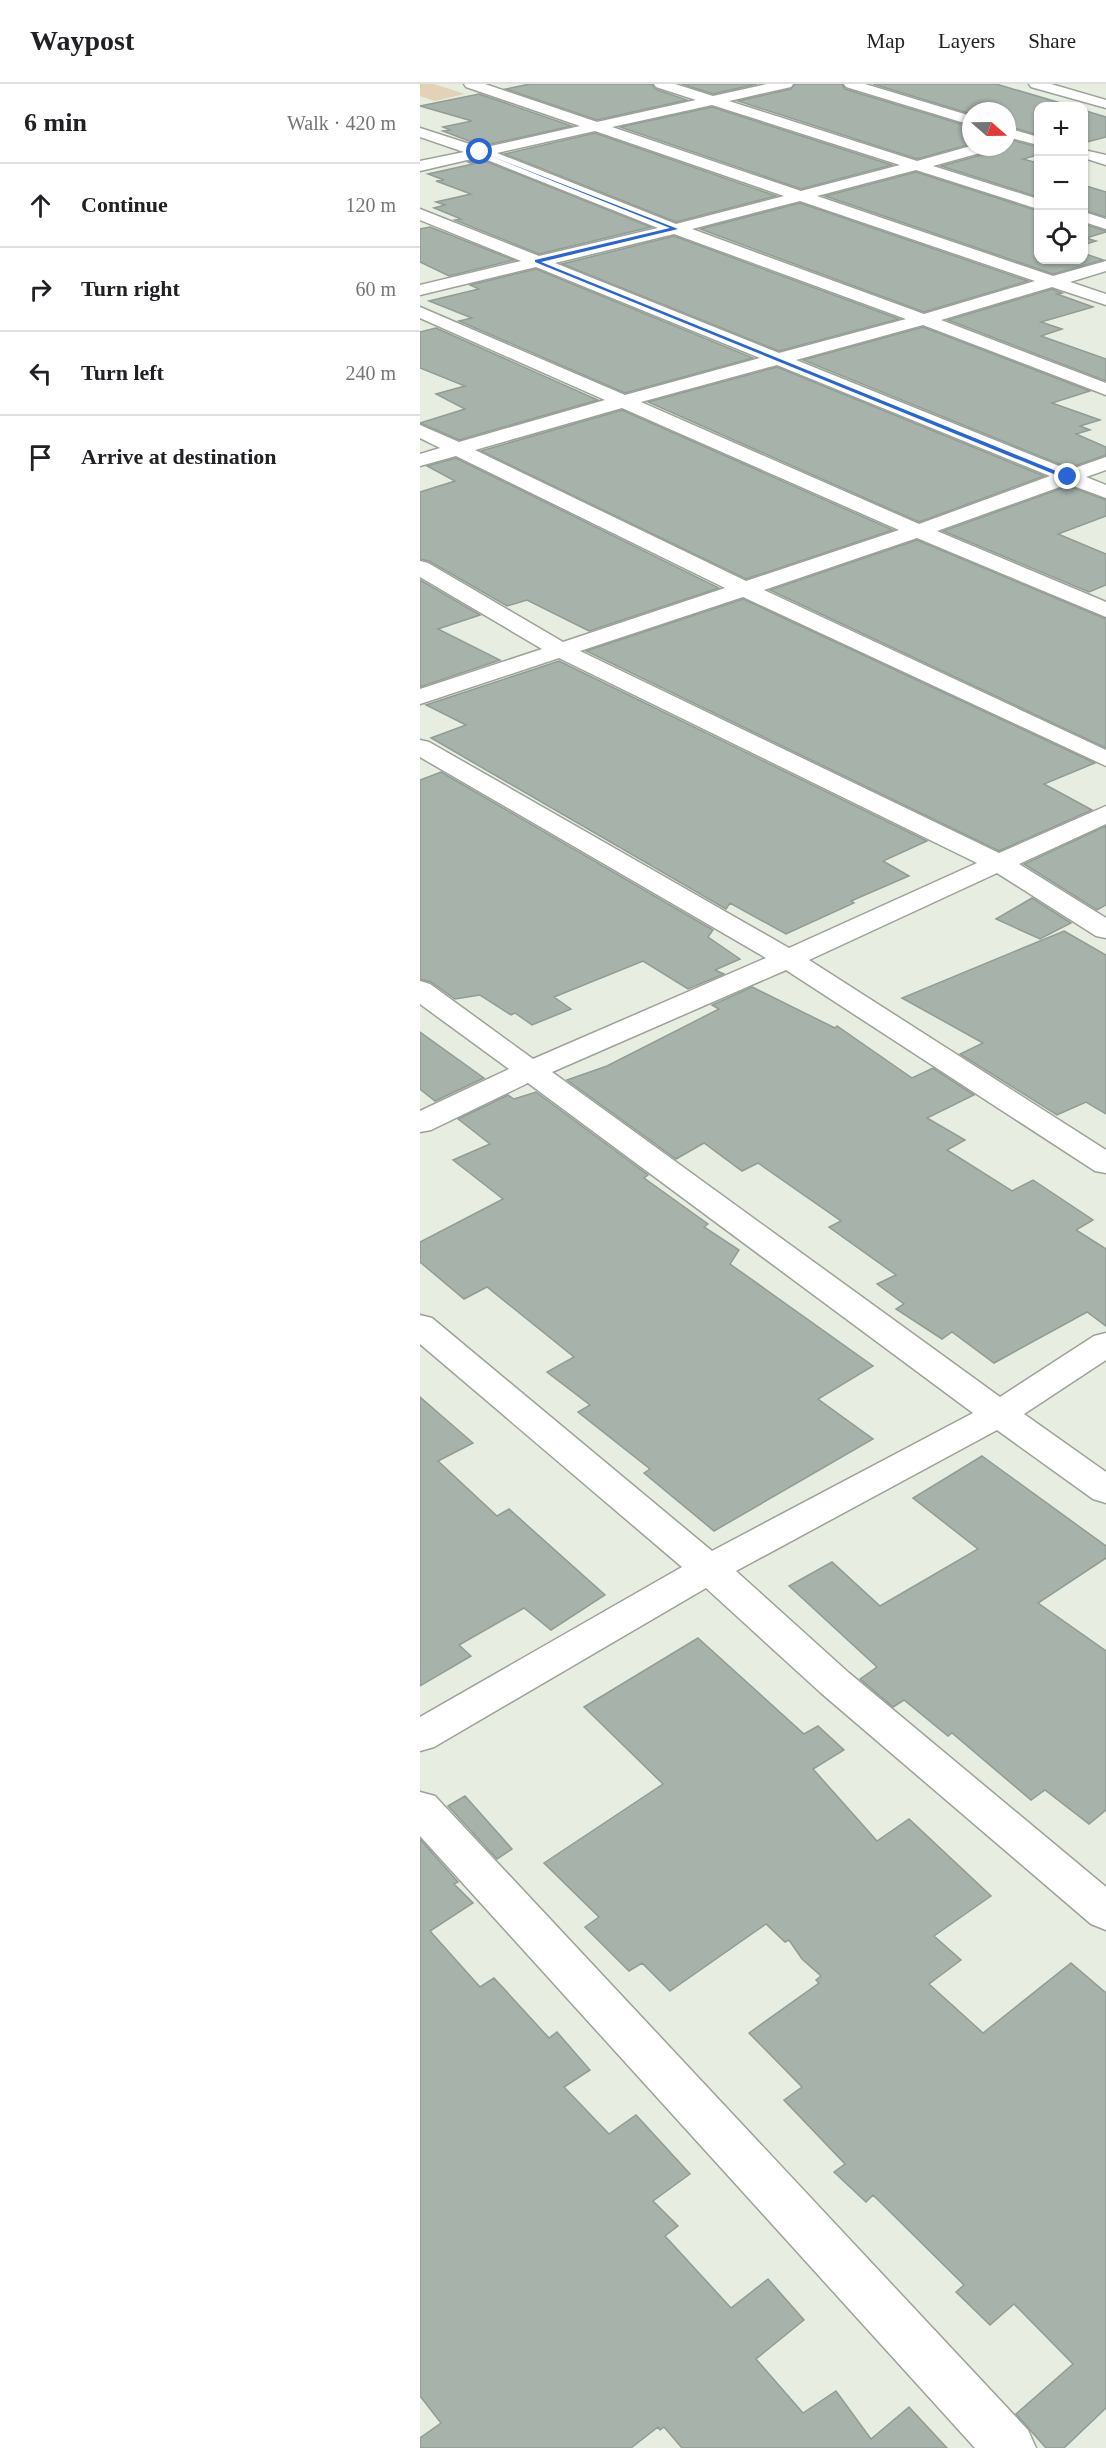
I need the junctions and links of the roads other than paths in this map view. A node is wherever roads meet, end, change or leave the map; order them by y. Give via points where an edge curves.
1 (471, 84) edge
2 (661, 84) edge
3 (786, 84) edge
4 (851, 84) edge
5 (1036, 84) edge
6 (715, 101) junction
7 (1106, 104) edge
8 (962, 118) edge
9 (596, 126) junction
10 (420, 132) edge
11 (1016, 134) edge
12 (1034, 137) edge
13 (1016, 140) edge
14 (480, 152) junction
15 (962, 153) edge
16 (1088, 155) edge
17 (1106, 160) edge
18 (420, 166) edge
19 (913, 166) junction
20 (796, 195) junction
21 (1034, 203) edge
22 (420, 214) edge
23 (1088, 219) edge
24 (1106, 224) edge
25 (675, 229) junction
26 (536, 261) junction
27 (1106, 266) edge
28 (1052, 281) junction
29 (420, 290) edge
30 (1106, 300) edge
31 (420, 312) edge
32 (925, 319) junction
33 (779, 359) junction
34 (1106, 389) edge
35 (624, 401) junction
36 (420, 431) edge
37 (457, 450) junction
38 (420, 460) edge
39 (1106, 463) edge
40 (1068, 477) junction
41 (1106, 492) edge
42 (918, 531) junction
43 (420, 568) edge
44 (745, 589) junction
45 (1106, 610) edge
46 (562, 651) junction
47 (420, 697) edge
48 (420, 747) edge
49 (1106, 759) edge
50 (1106, 814) edge
51 (999, 863) junction
52 (1106, 930) edge
53 (788, 959) junction
54 (420, 990) edge
55 (532, 1070) junction
56 (420, 1123) edge
57 (1106, 1164) edge
58 (420, 1326) edge
59 (1106, 1344) edge
60 (999, 1414) junction
61 (1106, 1490) edge
62 (709, 1569) junction
63 (420, 1736) edge
64 (420, 1808) edge
65 (1106, 1912) edge
66 (1010, 2448) edge

1 - 9 street
2 - 6 street
3 - 6 street
4 - 8 street
5 - 7 street
6 - 9 street
6 - 19 street
9 - 14 street
9 - 20 street
10 - 14 street
11 - 12 street
12 - 13 street
14 - 18 street
14 - 25 street
15 - 19 street
16 - 17 street
19 - 20 street
19 - 21 street
20 - 25 street
20 - 28 street
22 - 26 street
23 - 24 street
25 - 26 street
25 - 32 street
26 - 29 street
26 - 33 street
27 - 28 street
28 - 30 street
28 - 32 street
31 - 35 street
32 - 33 street
32 - 34 street
33 - 35 street
33 - 40 street
35 - 37 street
35 - 42 street
36 - 37 street
37 - 38 street
37 - 44 street
39 - 40 street
40 - 41 street
40 - 42 street
42 - 44 street
42 - 45 street
43 - 46 street
44 - 46 street
44 - 49 street
46 - 47 street
46 - 51 street
48 - 53 street
50 - 51 street
51 - 52 street
51 - 53 street
53 - 55 street
53 - 57 street
54 - 55 street
55 - 56 street
55 - 60 street
58 - 62 street
59 - 60 street
60 - 61 street
60 - 62 street
62 - 63 street
62 - 65 street via 844,1691
64 - 66 street

